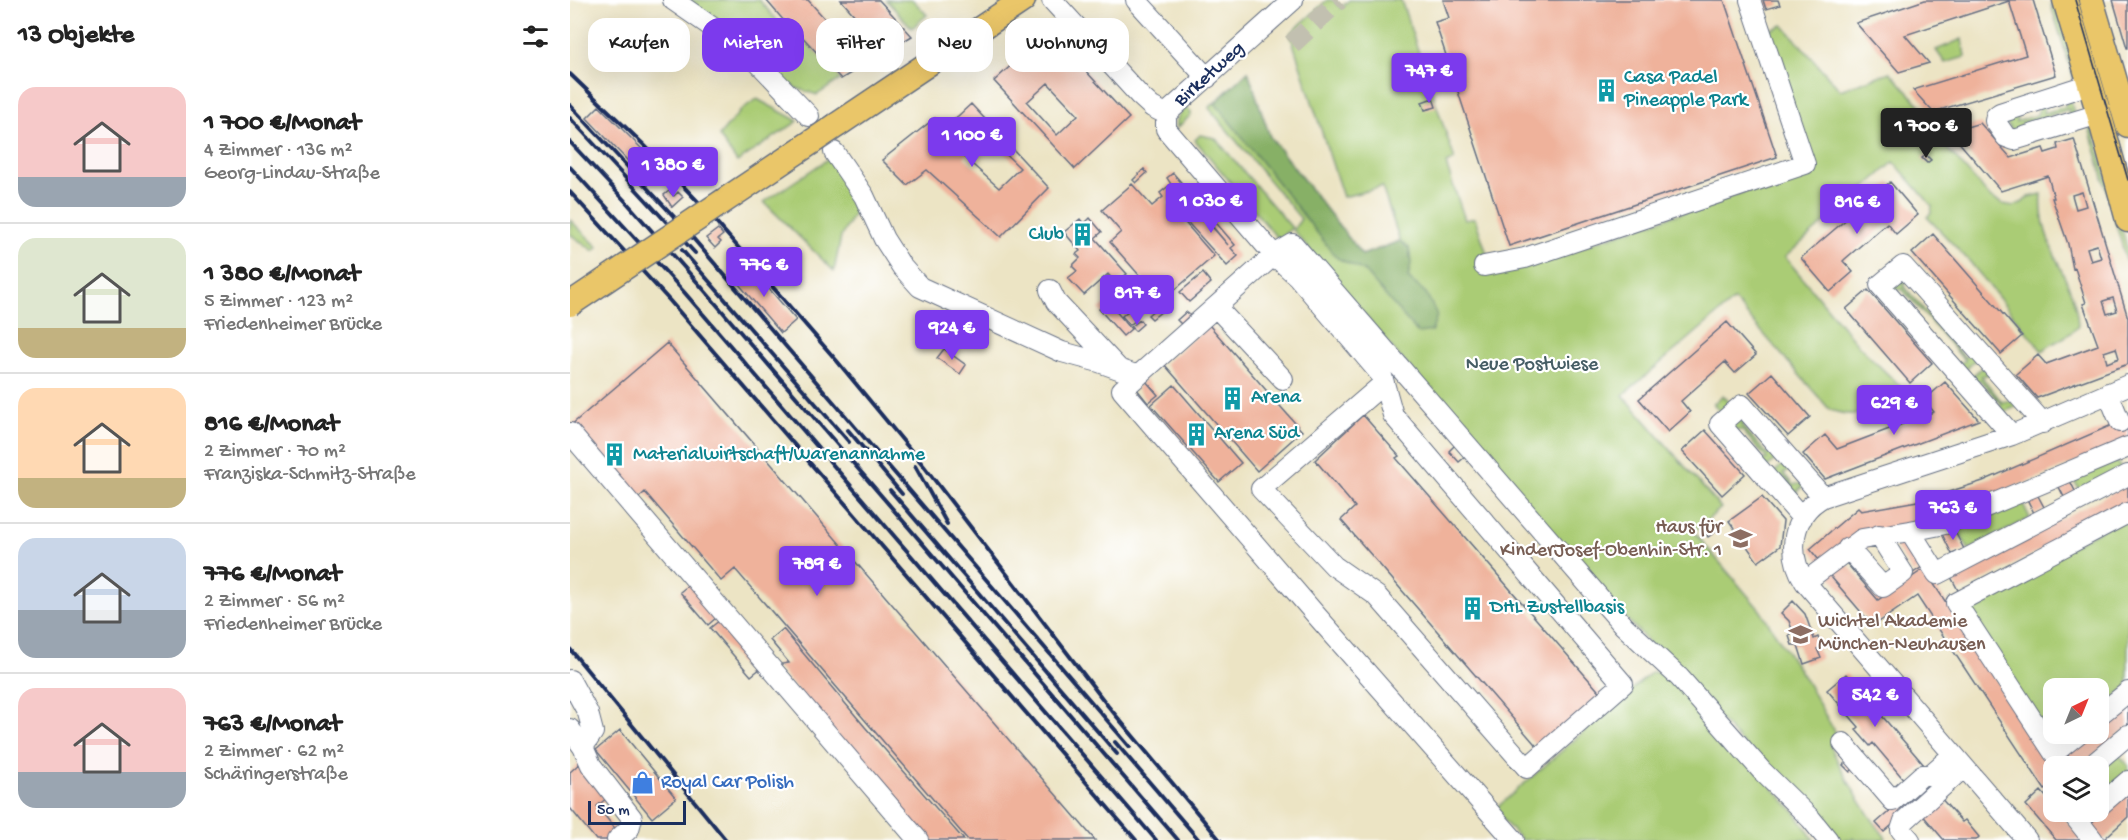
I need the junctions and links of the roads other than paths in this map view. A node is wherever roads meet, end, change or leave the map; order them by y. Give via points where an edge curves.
1 (673, 0) edge
2 (1023, 0) edge
3 (1053, 0) edge
4 (1136, 0) edge
5 (1293, 0) edge
6 (1750, 0) edge
7 (2065, 0) edge
8 (2091, 0) edge
9 (1207, 78) junction
10 (2090, 84) junction
11 (2124, 92) edge
12 (1166, 114) junction
13 (2099, 114) junction
14 (809, 116) dead end
15 (2128, 125) edge
16 (834, 152) dead end
17 (2128, 220) edge
18 (1274, 255) junction
19 (1484, 266) dead end
20 (1050, 290) dead end
21 (570, 304) edge
22 (1216, 307) junction
23 (1984, 358) junction
24 (1117, 367) junction
25 (1138, 376) junction
26 (1962, 378) junction
27 (1283, 379) dead end
28 (1383, 384) junction
29 (2128, 385) edge
30 (2108, 393) junction
31 (2120, 422) dead end
32 (2043, 423) junction
33 (570, 434) edge
34 (2013, 435) junction
35 (2128, 447) edge
36 (1785, 455) junction
37 (1764, 475) junction
38 (2128, 475) edge
39 (2046, 482) junction
40 (1822, 497) junction
41 (2060, 510) junction
42 (2128, 513) edge
43 (1802, 518) junction
44 (1910, 531) junction
45 (1879, 536) junction
46 (1848, 548) junction
47 (1937, 574) junction
48 (1805, 582) junction
49 (1956, 603) junction
50 (570, 680) edge
51 (2128, 692) edge
52 (2109, 707) edge
53 (570, 729) edge
54 (2128, 735) edge
55 (1843, 743) dead end
56 (583, 747) junction
57 (2056, 756) edge
58 (2103, 756) edge
59 (1959, 761) junction
60 (2128, 781) edge
61 (2109, 797) edge
62 (2084, 822) edge
63 (617, 840) edge
64 (918, 840) edge
65 (1514, 840) edge
66 (1828, 840) edge
67 (1910, 840) edge
68 (2026, 840) edge
69 (2093, 840) edge

1 - 14 street via 748,52
2 - 21 main road, bridge
3 - 12 street, Birketweg via 1140,96
4 - 9 street
5 - 9 street, Birketweg
6 - 19 street via 1805,164 1525,258
7 - 10 main road
8 - 11 main road
9 - 12 street, Birketweg
10 - 13 main road
10 - 13 street via 2000,113 1995,121 2006,137 2014,140
11 - 15 main road
12 - 18 street via 1166,129
13 - 17 main road
16 - 24 street via 864,196 902,267 920,286 1062,352
18 - 22 street
18 - 28 street via 1297,276 1382,376
18 - 66 street via 1293,244 1624,626 1679,677
20 - 24 street via 1056,302
22 - 25 street
22 - 27 street
23 - 26 street
23 - 26 street via 1903,266 1880,285
23 - 32 street
24 - 25 street
25 - 65 street via 1122,390
26 - 34 street
28 - 28 street via 1392,415 1623,684 1527,768 1377,596 1335,566 1261,489
29 - 30 street
30 - 31 street
30 - 32 street
32 - 34 street
33 - 64 street
34 - 40 street
35 - 39 street
36 - 37 street
36 - 37 street via 1742,405 1720,424
36 - 40 street
37 - 43 street
38 - 41 street
39 - 41 street
39 - 44 street via 1945,524
40 - 43 street via 1813,502
41 - 47 street
42 - 49 street
43 - 48 street via 1793,550
44 - 45 street
44 - 47 street
45 - 46 street via 1862,538
45 - 46 street via 1903,573 1883,587
46 - 48 street
47 - 49 street
48 - 59 street
49 - 57 street
50 - 56 street via 588,713 593,732
51 - 52 street
53 - 56 street
54 - 58 street
55 - 59 street via 1893,801 1922,775
56 - 63 street via 591,765 632,818 629,829
59 - 67 street via 1904,821 1901,830
59 - 68 street
60 - 61 street
62 - 69 street

